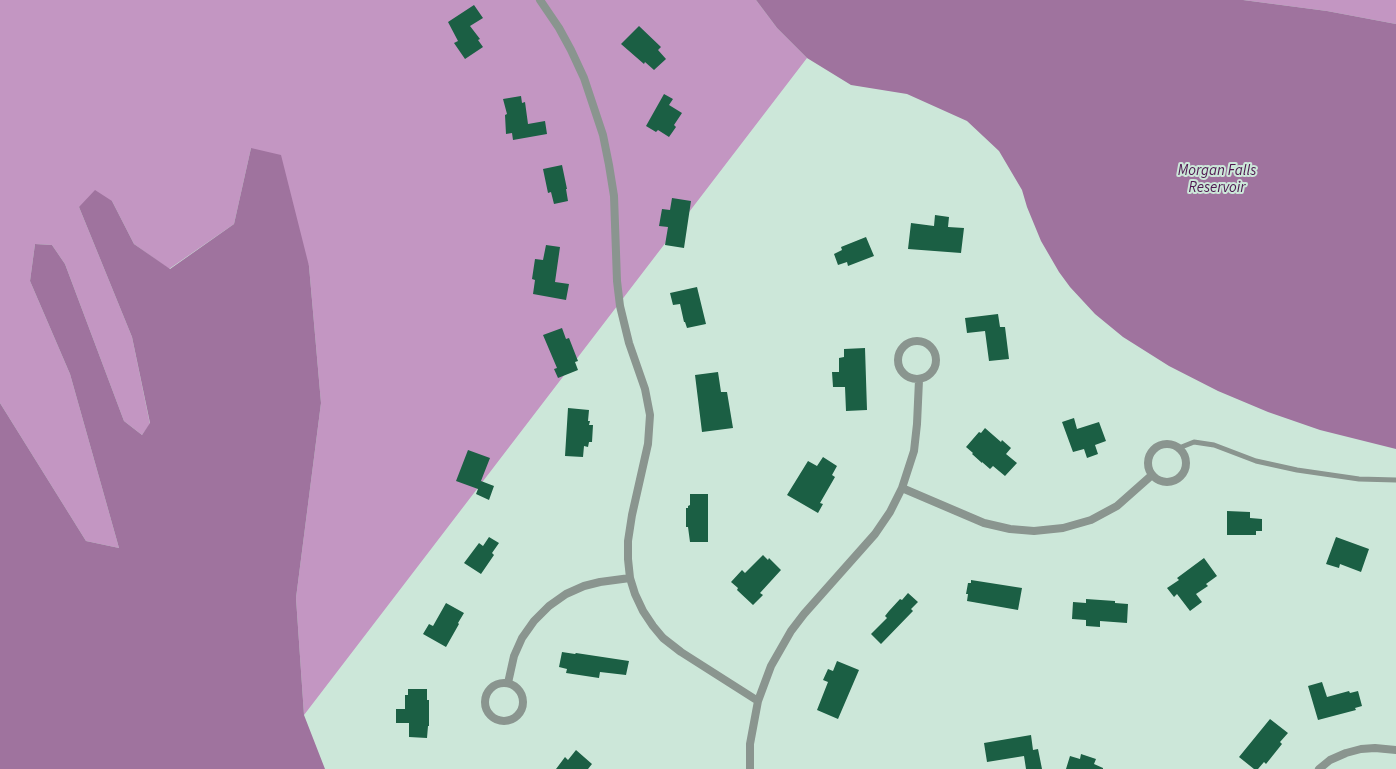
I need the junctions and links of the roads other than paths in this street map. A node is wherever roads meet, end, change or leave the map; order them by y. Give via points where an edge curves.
1 (540, 0) edge
2 (919, 380) junction
3 (1179, 448) junction
4 (1152, 475) junction
5 (1396, 480) edge
6 (902, 488) junction
7 (630, 578) junction
8 (508, 683) junction
9 (758, 701) junction
10 (1396, 750) edge
11 (750, 769) edge
12 (1319, 769) edge

1 - 7 street via 571,50 584,78 603,135 614,196 620,306 629,344 645,389 650,415 648,444 628,541
2 - 2 street via 905,376 898,363 898,355 902,348 915,341 929,346 936,359 932,373
2 - 6 street via 914,451
3 - 4 street via 1172,444 1156,447 1151,452 1148,464
3 - 4 street via 1186,463 1180,477 1166,482
3 - 5 lane via 1194,442 1214,445 1256,461 1297,470 1359,479
4 - 6 street via 1117,506 1091,520 1063,528 1034,531 984,523
6 - 9 street via 875,534 790,631 771,666
7 - 8 street via 584,586 549,606 534,620 522,638 514,656
7 - 9 street via 642,611 663,638
8 - 8 street via 494,686 485,698 487,712 499,721 514,720 523,708 522,694 514,685
9 - 11 street via 750,744
10 - 12 street via 1361,749 1330,760

